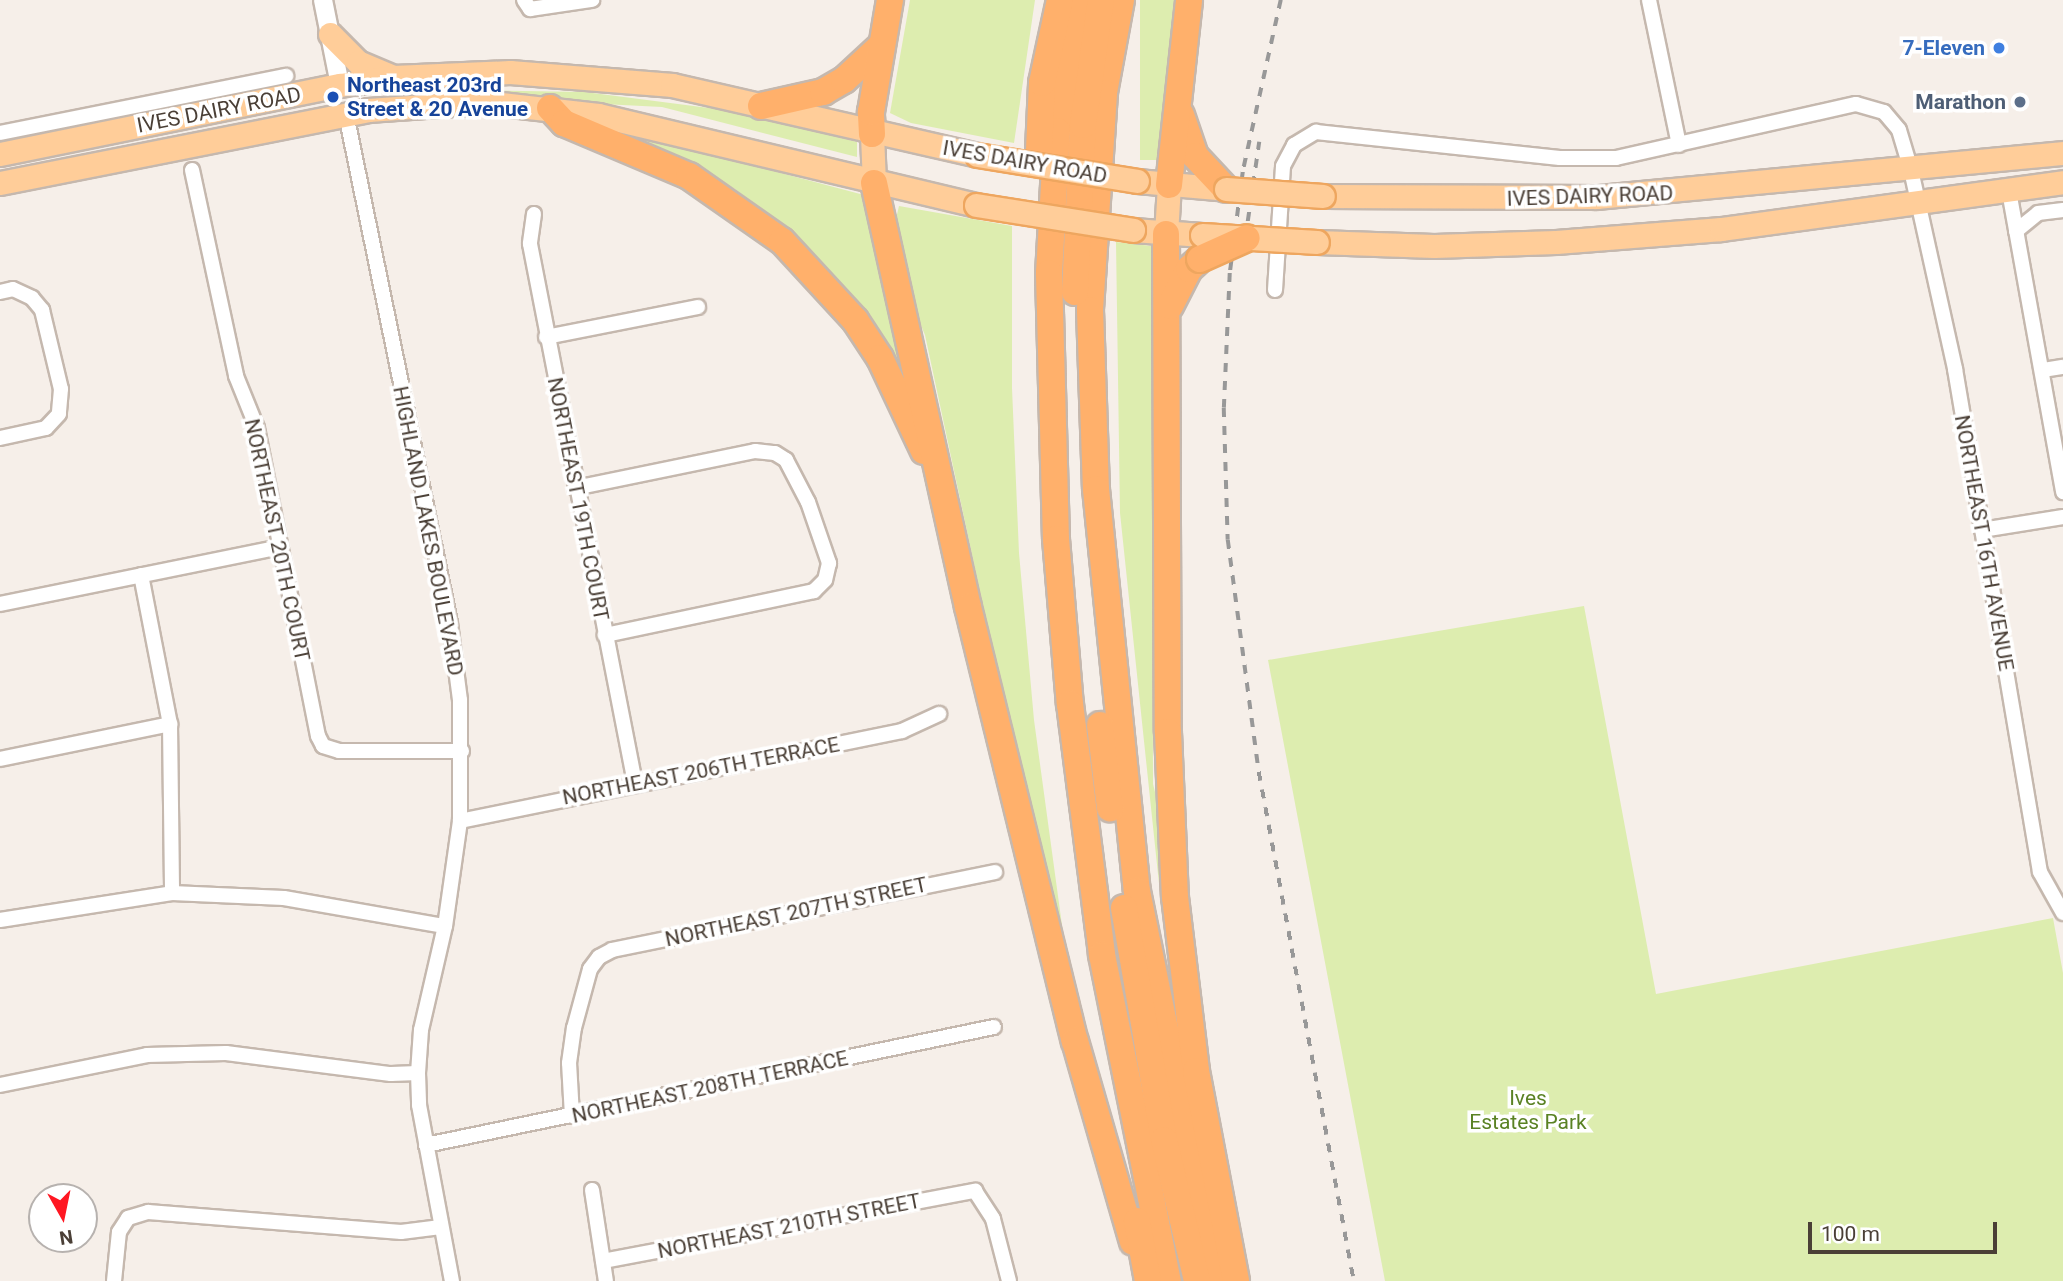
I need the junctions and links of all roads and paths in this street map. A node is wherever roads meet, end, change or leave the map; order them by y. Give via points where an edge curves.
1 (323, 0) edge
2 (524, 0) edge
3 (592, 0) edge
4 (890, 0) edge
5 (1060, 0) edge
6 (1077, 0) edge
7 (1101, 0) edge
8 (1121, 0) edge
9 (1189, 0) edge
10 (1649, 0) edge
11 (330, 34) junction
12 (881, 46) junction
13 (286, 76) dead end
14 (393, 77) junction
15 (340, 85) junction
16 (761, 106) junction
17 (1180, 106) junction
18 (550, 108) junction
19 (346, 114) junction
20 (0, 133) edge
21 (872, 134) junction
22 (1679, 145) junction
23 (2063, 153) edge
24 (0, 154) edge
25 (192, 170) dead end
26 (1911, 170) junction
27 (2063, 182) edge
28 (0, 183) edge
29 (874, 183) junction
30 (1169, 184) junction
31 (1218, 189) junction
32 (2009, 191) junction
33 (1917, 202) junction
34 (2063, 210) edge
35 (534, 214) dead end
36 (2016, 231) junction
37 (1166, 234) junction
38 (1247, 238) joint
39 (1201, 247) junction
40 (6, 290) edge
41 (1275, 290) dead end
42 (1170, 306) junction
43 (698, 307) dead end
44 (546, 337) junction
45 (2063, 367) edge
46 (2043, 370) junction
47 (0, 438) edge
48 (939, 485) junction
49 (575, 488) junction
50 (2063, 492) edge
51 (2063, 517) edge
52 (1982, 530) junction
53 (279, 547) junction
54 (141, 575) junction
55 (0, 604) edge
56 (606, 635) junction
57 (939, 714) dead end
58 (170, 724) junction
59 (462, 751) junction
60 (0, 759) edge
61 (635, 783) junction
62 (460, 821) junction
63 (995, 872) dead end
64 (172, 893) junction
65 (2063, 913) edge
66 (0, 920) edge
67 (445, 926) junction
68 (994, 1027) dead end
69 (418, 1073) junction
70 (0, 1085) edge
71 (572, 1116) junction
72 (426, 1146) junction
73 (592, 1190) dead end
74 (441, 1227) junction
75 (603, 1261) junction
76 (114, 1281) edge
77 (452, 1281) edge
78 (606, 1281) edge
79 (1009, 1281) edge
80 (1147, 1281) edge
81 (1168, 1281) edge
82 (1197, 1281) edge
83 (1216, 1281) edge
84 (1236, 1281) edge

1 - 11 street
2 - 3 street via 530,9
4 - 12 highway
5 - 80 highway via 1042,83 1034,278 1035,431 1071,846
6 - 81 highway via 1057,131 1049,273 1056,539 1070,704 1102,955
7 - 82 highway via 1083,125 1075,240 1082,516 1104,767 1133,972 1164,1140
8 - 83 highway via 1104,93 1090,310 1096,489 1137,891
9 - 17 highway
10 - 22 street
11 - 14 main road via 359,62
11 - 15 street
12 - 16 highway via 844,80 823,92
12 - 21 highway
13 - 20 street
14 - 15 main road, IVES DAIRY ROAD
14 - 16 main road, IVES DAIRY ROAD via 510,72 609,77 672,85
15 - 19 main road
15 - 24 main road, IVES DAIRY ROAD
16 - 21 main road, IVES DAIRY ROAD
17 - 30 highway
17 - 31 highway via 1186,135
18 - 19 main road, IVES DAIRY ROAD via 460,102
18 - 29 main road, IVES DAIRY ROAD via 598,115
18 - 48 highway via 564,123 666,164 718,193 810,268 880,358
19 - 28 main road, IVES DAIRY ROAD
19 - 59 street, HIGHLAND LAKES BOULEVARD via 450,623
21 - 29 main road
21 - 30 main road, IVES DAIRY ROAD, bridge
22 - 26 street, NORTHEAST 16TH AVENUE via 1856,104 1884,112 1892,121
22 - 41 street, NORTHEAST 16TH AVENUE via 1616,158 1560,158 1316,132 1303,137 1288,154
23 - 26 main road, IVES DAIRY ROAD
25 - 53 street, NORTHEAST 20TH COURT via 236,376 257,428
26 - 31 main road, IVES DAIRY ROAD, bridge via 1597,197 1323,196
26 - 33 street, NORTHEAST 16TH AVENUE
27 - 32 main road, IVES DAIRY ROAD
29 - 37 main road, IVES DAIRY ROAD, bridge via 976,205
29 - 48 highway via 926,405
30 - 31 main road, IVES DAIRY ROAD
30 - 37 main road
32 - 33 main road, IVES DAIRY ROAD
32 - 36 street
33 - 38 main road, IVES DAIRY ROAD, bridge via 1721,229 1556,242 1434,246
33 - 52 street, NORTHEAST 16TH AVENUE via 1955,369
34 - 36 street via 2038,213
35 - 44 street, NORTHEAST 19TH COURT via 530,244
36 - 46 street
37 - 39 main road, IVES DAIRY ROAD
37 - 42 highway
38 - 39 highway, bridge
39 - 42 highway
40 - 47 street via 32,298 42,310 61,389 59,414 46,428
42 - 84 highway via 1168,732 1175,897 1195,1072
43 - 44 street
44 - 49 street, NORTHEAST 19TH COURT
45 - 46 street
46 - 50 street
48 - 80 highway via 1075,1041
49 - 56 street, NORTHEAST 19TH COURT
49 - 56 street via 755,450 775,453 786,460 808,502 829,563 825,580 814,591
51 - 52 street
52 - 65 street, NORTHEAST 16TH AVENUE via 2040,872
53 - 54 street
53 - 59 street, NORTHEAST 20TH COURT via 323,746 339,751
54 - 55 street
54 - 58 street
56 - 61 street, NORTHEAST 19TH COURT
57 - 61 street, NORTHEAST 206TH TERRACE via 902,731
58 - 60 street
58 - 64 street
59 - 62 street, HIGHLAND LAKES BOULEVARD
61 - 62 street, NORTHEAST 206TH TERRACE
62 - 67 street, HIGHLAND LAKES BOULEVARD
63 - 71 street, NORTHEAST 207TH STREET via 626,947 599,957 590,969 574,1028 569,1063
64 - 66 street
64 - 67 street via 284,898
67 - 69 street, HIGHLAND LAKES BOULEVARD via 421,1030
68 - 71 street, NORTHEAST 208TH TERRACE
69 - 70 street via 200,1053 148,1055
69 - 72 street, HIGHLAND LAKES BOULEVARD
71 - 72 street, NORTHEAST 208TH TERRACE
72 - 74 street, HIGHLAND LAKES BOULEVARD
73 - 75 street
74 - 76 street via 401,1232 148,1212 128,1218 119,1232
74 - 77 street, HIGHLAND LAKES BOULEVARD
75 - 78 street
75 - 79 street, NORTHEAST 210TH STREET via 975,1191 993,1219

